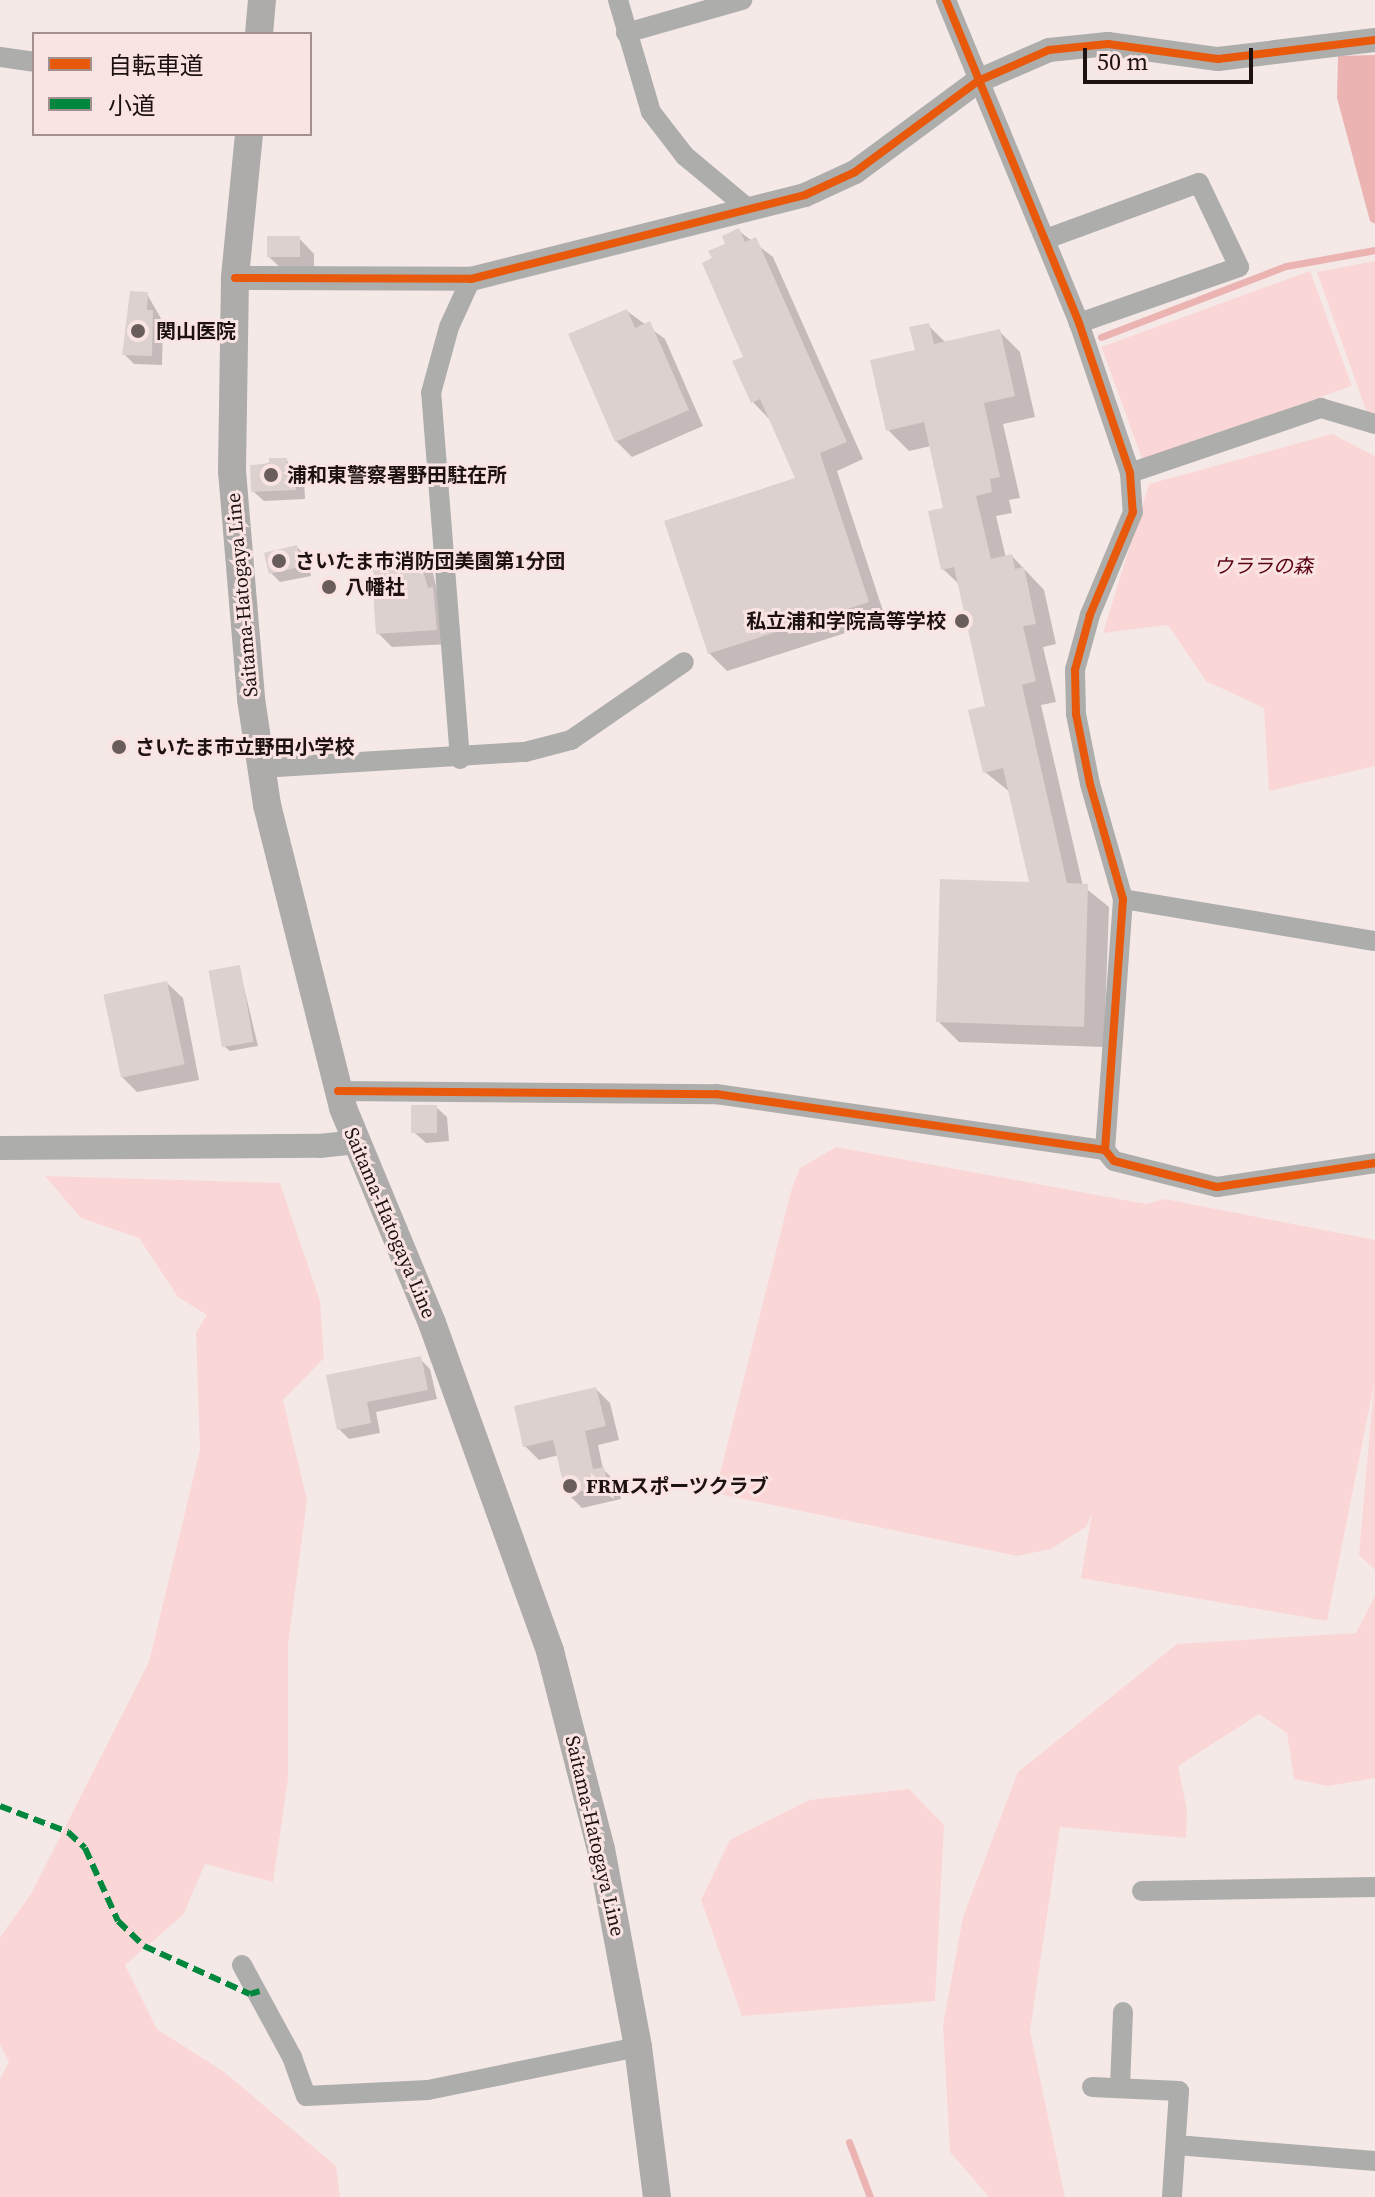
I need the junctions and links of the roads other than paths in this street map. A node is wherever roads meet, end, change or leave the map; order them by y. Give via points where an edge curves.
1 (262, 0) edge
2 (618, 0) edge
3 (742, 0) edge
4 (946, 0) edge
5 (259, 32) edge
6 (626, 33) junction
7 (1375, 40) edge
8 (0, 57) edge
9 (32, 62) edge
10 (978, 81) junction
11 (249, 136) edge
12 (745, 206) junction
13 (1046, 239) junction
14 (235, 278) junction
15 (471, 279) junction
16 (1084, 337) junction
17 (1375, 424) edge
18 (1130, 473) junction
19 (684, 662) dead end
20 (460, 759) junction
21 (261, 768) junction
22 (1123, 899) junction
23 (1375, 941) edge
24 (338, 1091) junction
25 (355, 1142) junction
26 (0, 1148) edge
27 (1105, 1150) junction
28 (1375, 1163) edge
29 (1375, 1887) edge
30 (1142, 1891) dead end
31 (242, 1965) dead end
32 (1123, 2012) dead end
33 (638, 2047) junction
34 (1092, 2087) dead end
35 (1120, 2087) junction
36 (1176, 2145) junction
37 (1375, 2161) edge
38 (657, 2197) edge
39 (1172, 2197) edge

1 - 5 main road
2 - 6 street
3 - 6 street
4 - 10 street
6 - 12 street via 651,112 685,156
7 - 10 street via 1218,59 1108,44 1072,47 1017,61
8 - 9 street
10 - 12 street via 830,186
10 - 13 street
11 - 14 main road, Saitama-Hatogaya Line
12 - 15 street
13 - 16 street
13 - 16 street via 1199,183 1239,267
14 - 15 street
14 - 21 main road, Saitama-Hatogaya Line via 235,540
15 - 20 street via 449,327 431,393
16 - 18 street
17 - 18 street via 1321,408
18 - 22 street via 1133,512 1090,615 1075,670 1076,714 1090,784
19 - 20 street via 571,740 525,752
20 - 21 street
21 - 24 main road, Saitama-Hatogaya Line via 285,886
22 - 23 street
22 - 27 street
24 - 25 main road, Saitama-Hatogaya Line
24 - 27 street via 716,1094
25 - 26 street
25 - 33 main road, Saitama-Hatogaya Line via 432,1323 550,1651 601,1849
27 - 28 street via 1114,1161 1217,1187
29 - 30 street
31 - 33 street via 292,2057 306,2096 428,2090
32 - 35 street
33 - 38 main road, Saitama-Hatogaya Line
34 - 35 street
35 - 36 street via 1179,2091
36 - 37 street
36 - 39 street

